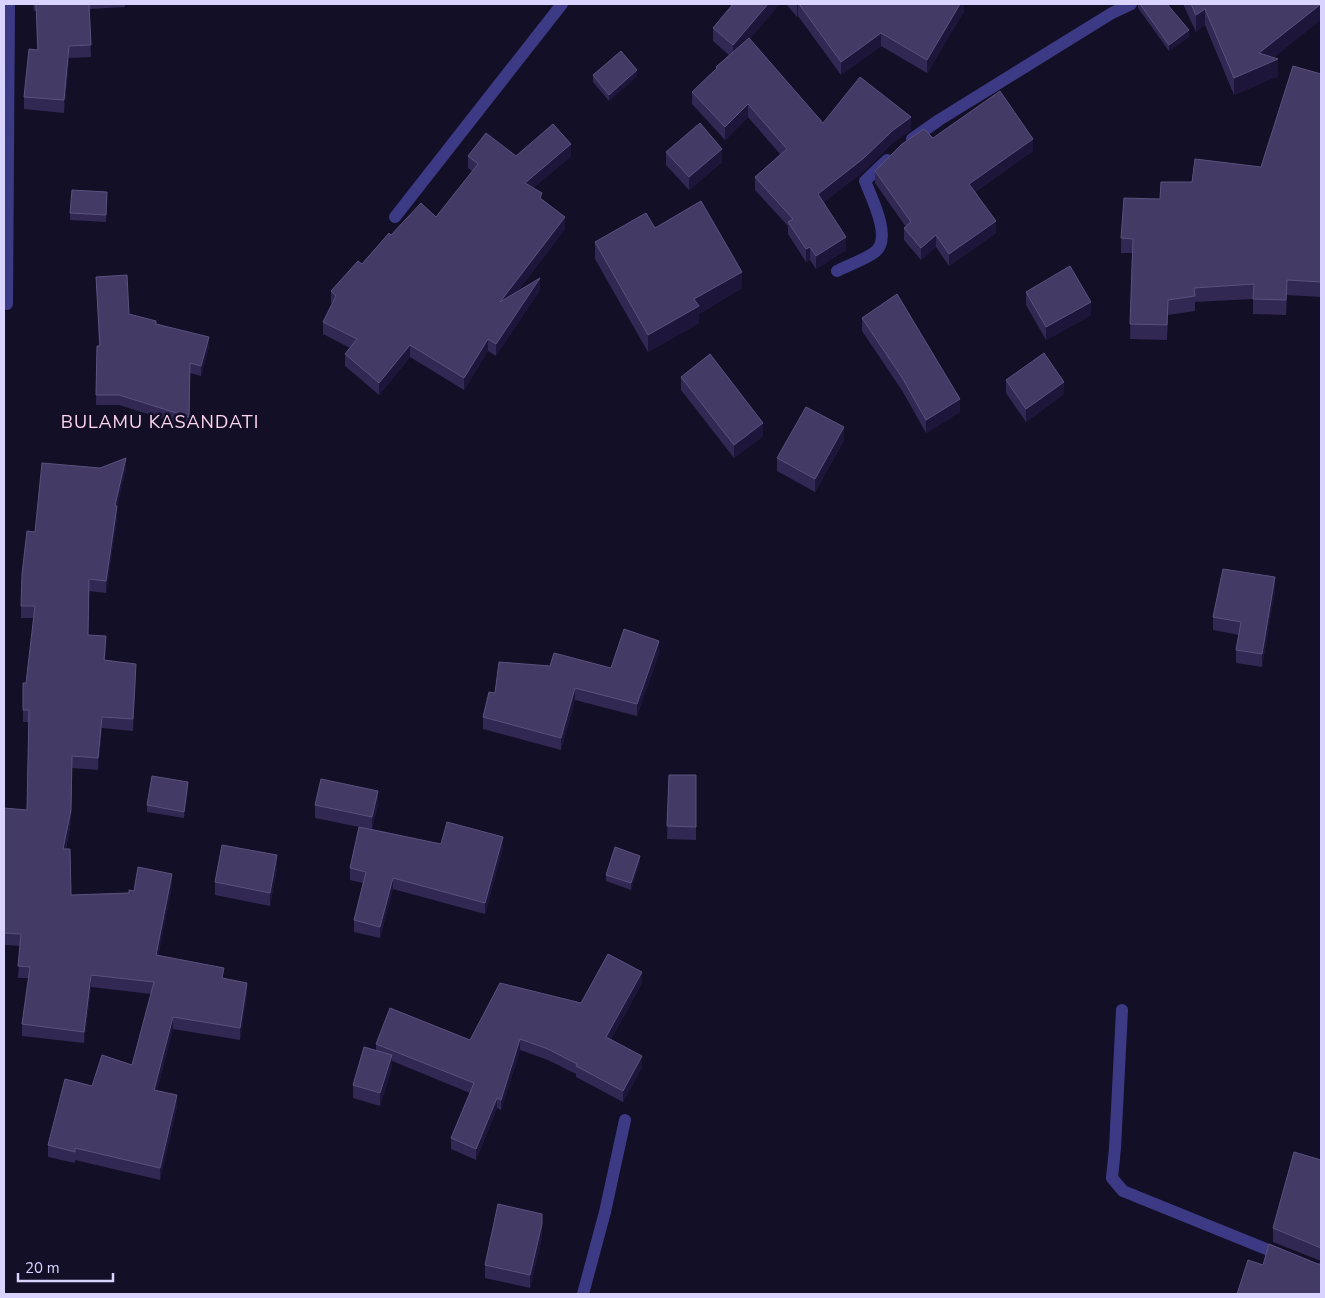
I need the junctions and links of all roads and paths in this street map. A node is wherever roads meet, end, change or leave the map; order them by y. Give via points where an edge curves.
1 (9, 4) edge
2 (562, 4) edge
3 (1131, 4) edge
4 (395, 217) dead end
5 (837, 271) dead end
6 (7, 304) dead end
7 (1122, 1010) dead end
8 (625, 1120) dead end
9 (1291, 1259) edge
10 (583, 1294) edge

1 - 6 street
2 - 4 street
3 - 5 street via 938,120 901,148 865,181 882,226 882,240 876,251
7 - 9 street via 1112,1178 1123,1191
8 - 10 street

